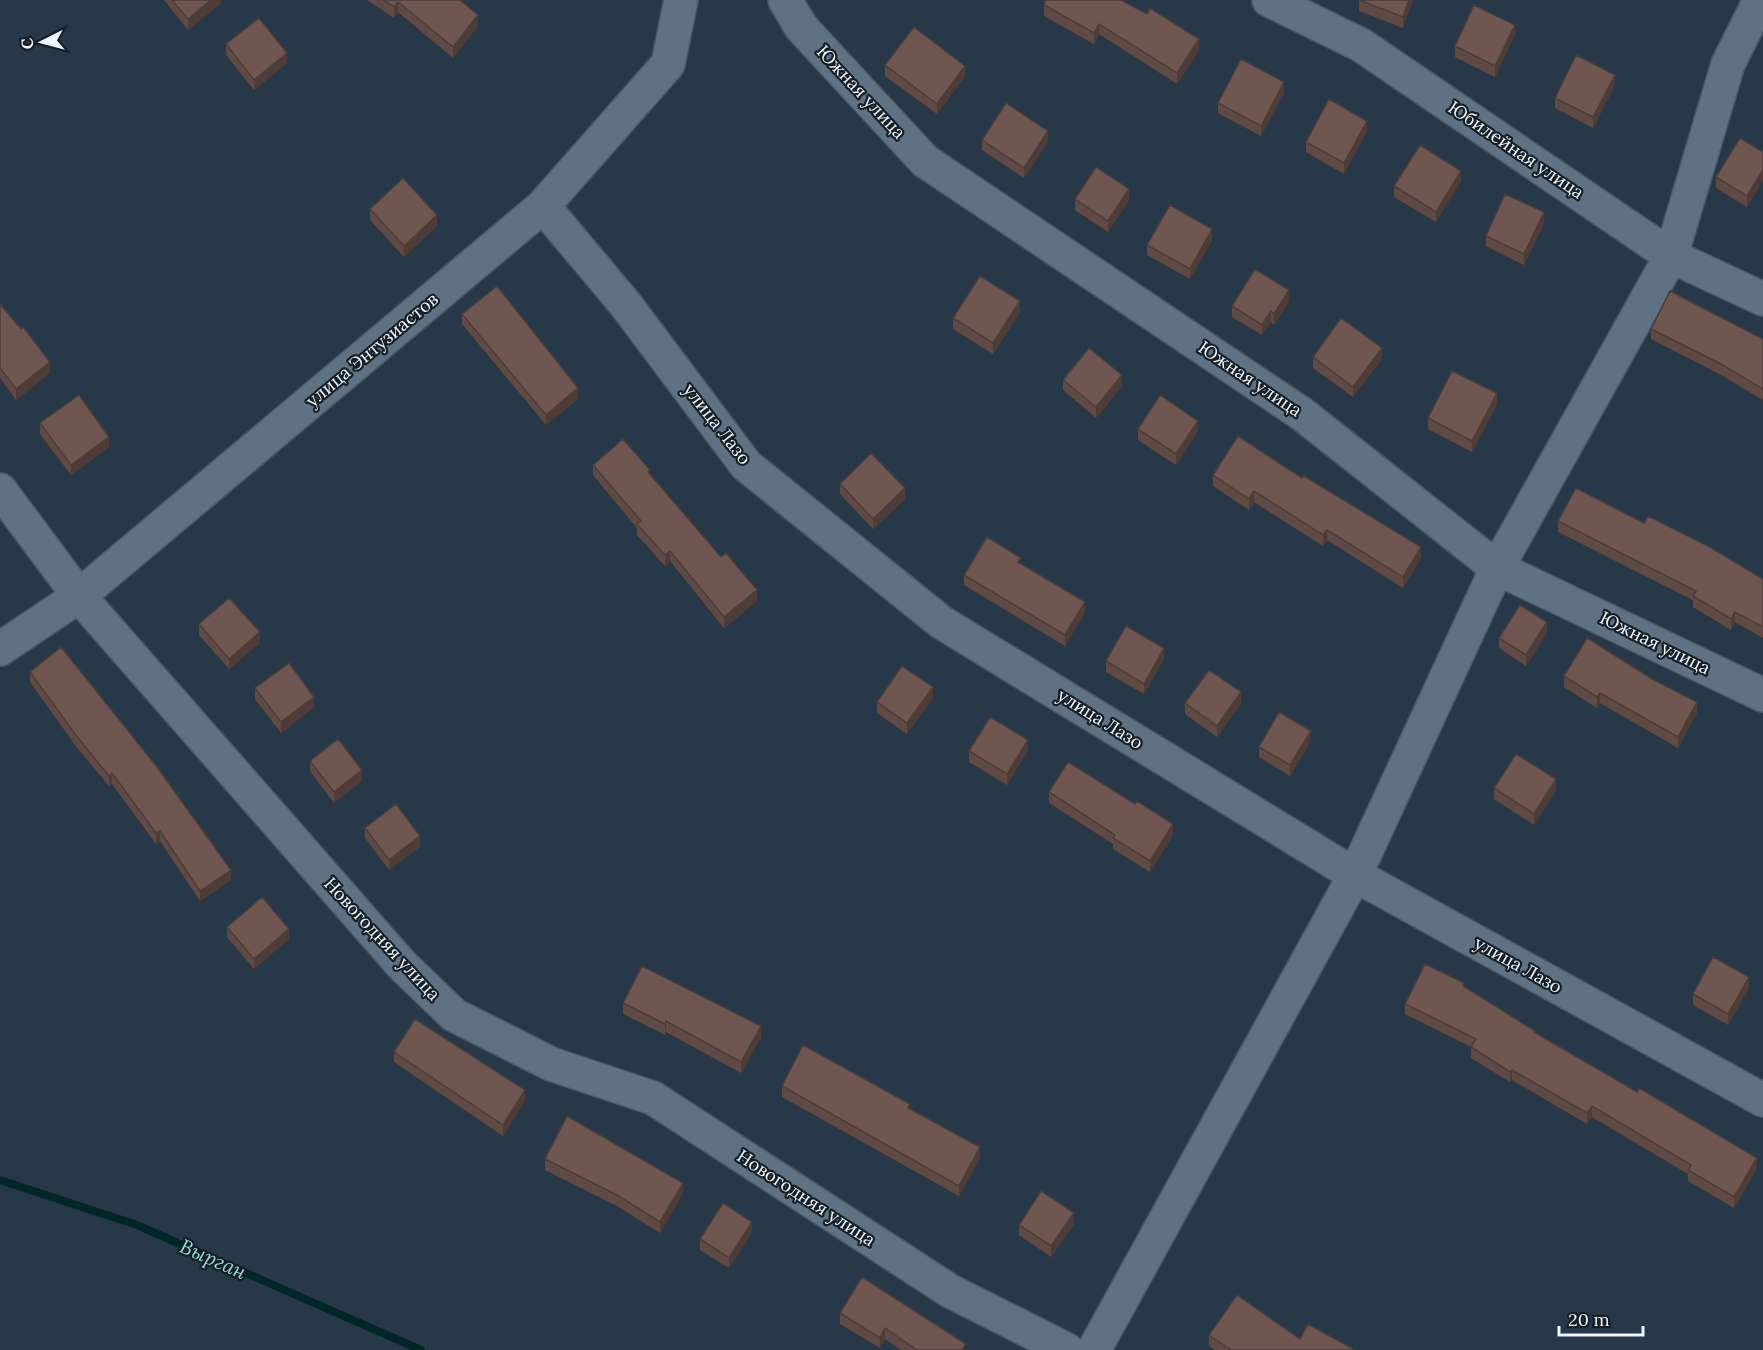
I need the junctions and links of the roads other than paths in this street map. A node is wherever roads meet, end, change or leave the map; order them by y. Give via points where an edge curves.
1 (681, 0) edge
2 (785, 0) edge
3 (1269, 0) edge
4 (1760, 0) edge
5 (543, 206) junction
6 (1671, 256) junction
7 (1763, 299) edge
8 (0, 490) edge
9 (1497, 568) junction
10 (80, 596) junction
11 (0, 649) edge
12 (1763, 695) edge
13 (1355, 875) junction
14 (1763, 1100) edge
15 (1067, 1350) edge
16 (1094, 1350) edge

1 - 5 street, улица Энтузиастов via 668,64
2 - 9 street, Южная улица via 801,27 925,161 1302,414
3 - 6 street, Юбилейная улица via 1361,45
4 - 6 street via 1728,64
5 - 10 street, улица Энтузиастов
5 - 13 street, улица Лазо via 626,305 746,465 941,622
6 - 7 street, Юбилейная улица
6 - 9 street
8 - 10 street, Новогодняя улица
9 - 12 street, Южная улица
9 - 13 street
10 - 11 street, улица Энтузиастов
10 - 15 street, Новогодняя улица via 402,965 454,1015 551,1064 653,1098 950,1291
13 - 14 street, улица Лазо
13 - 16 street

